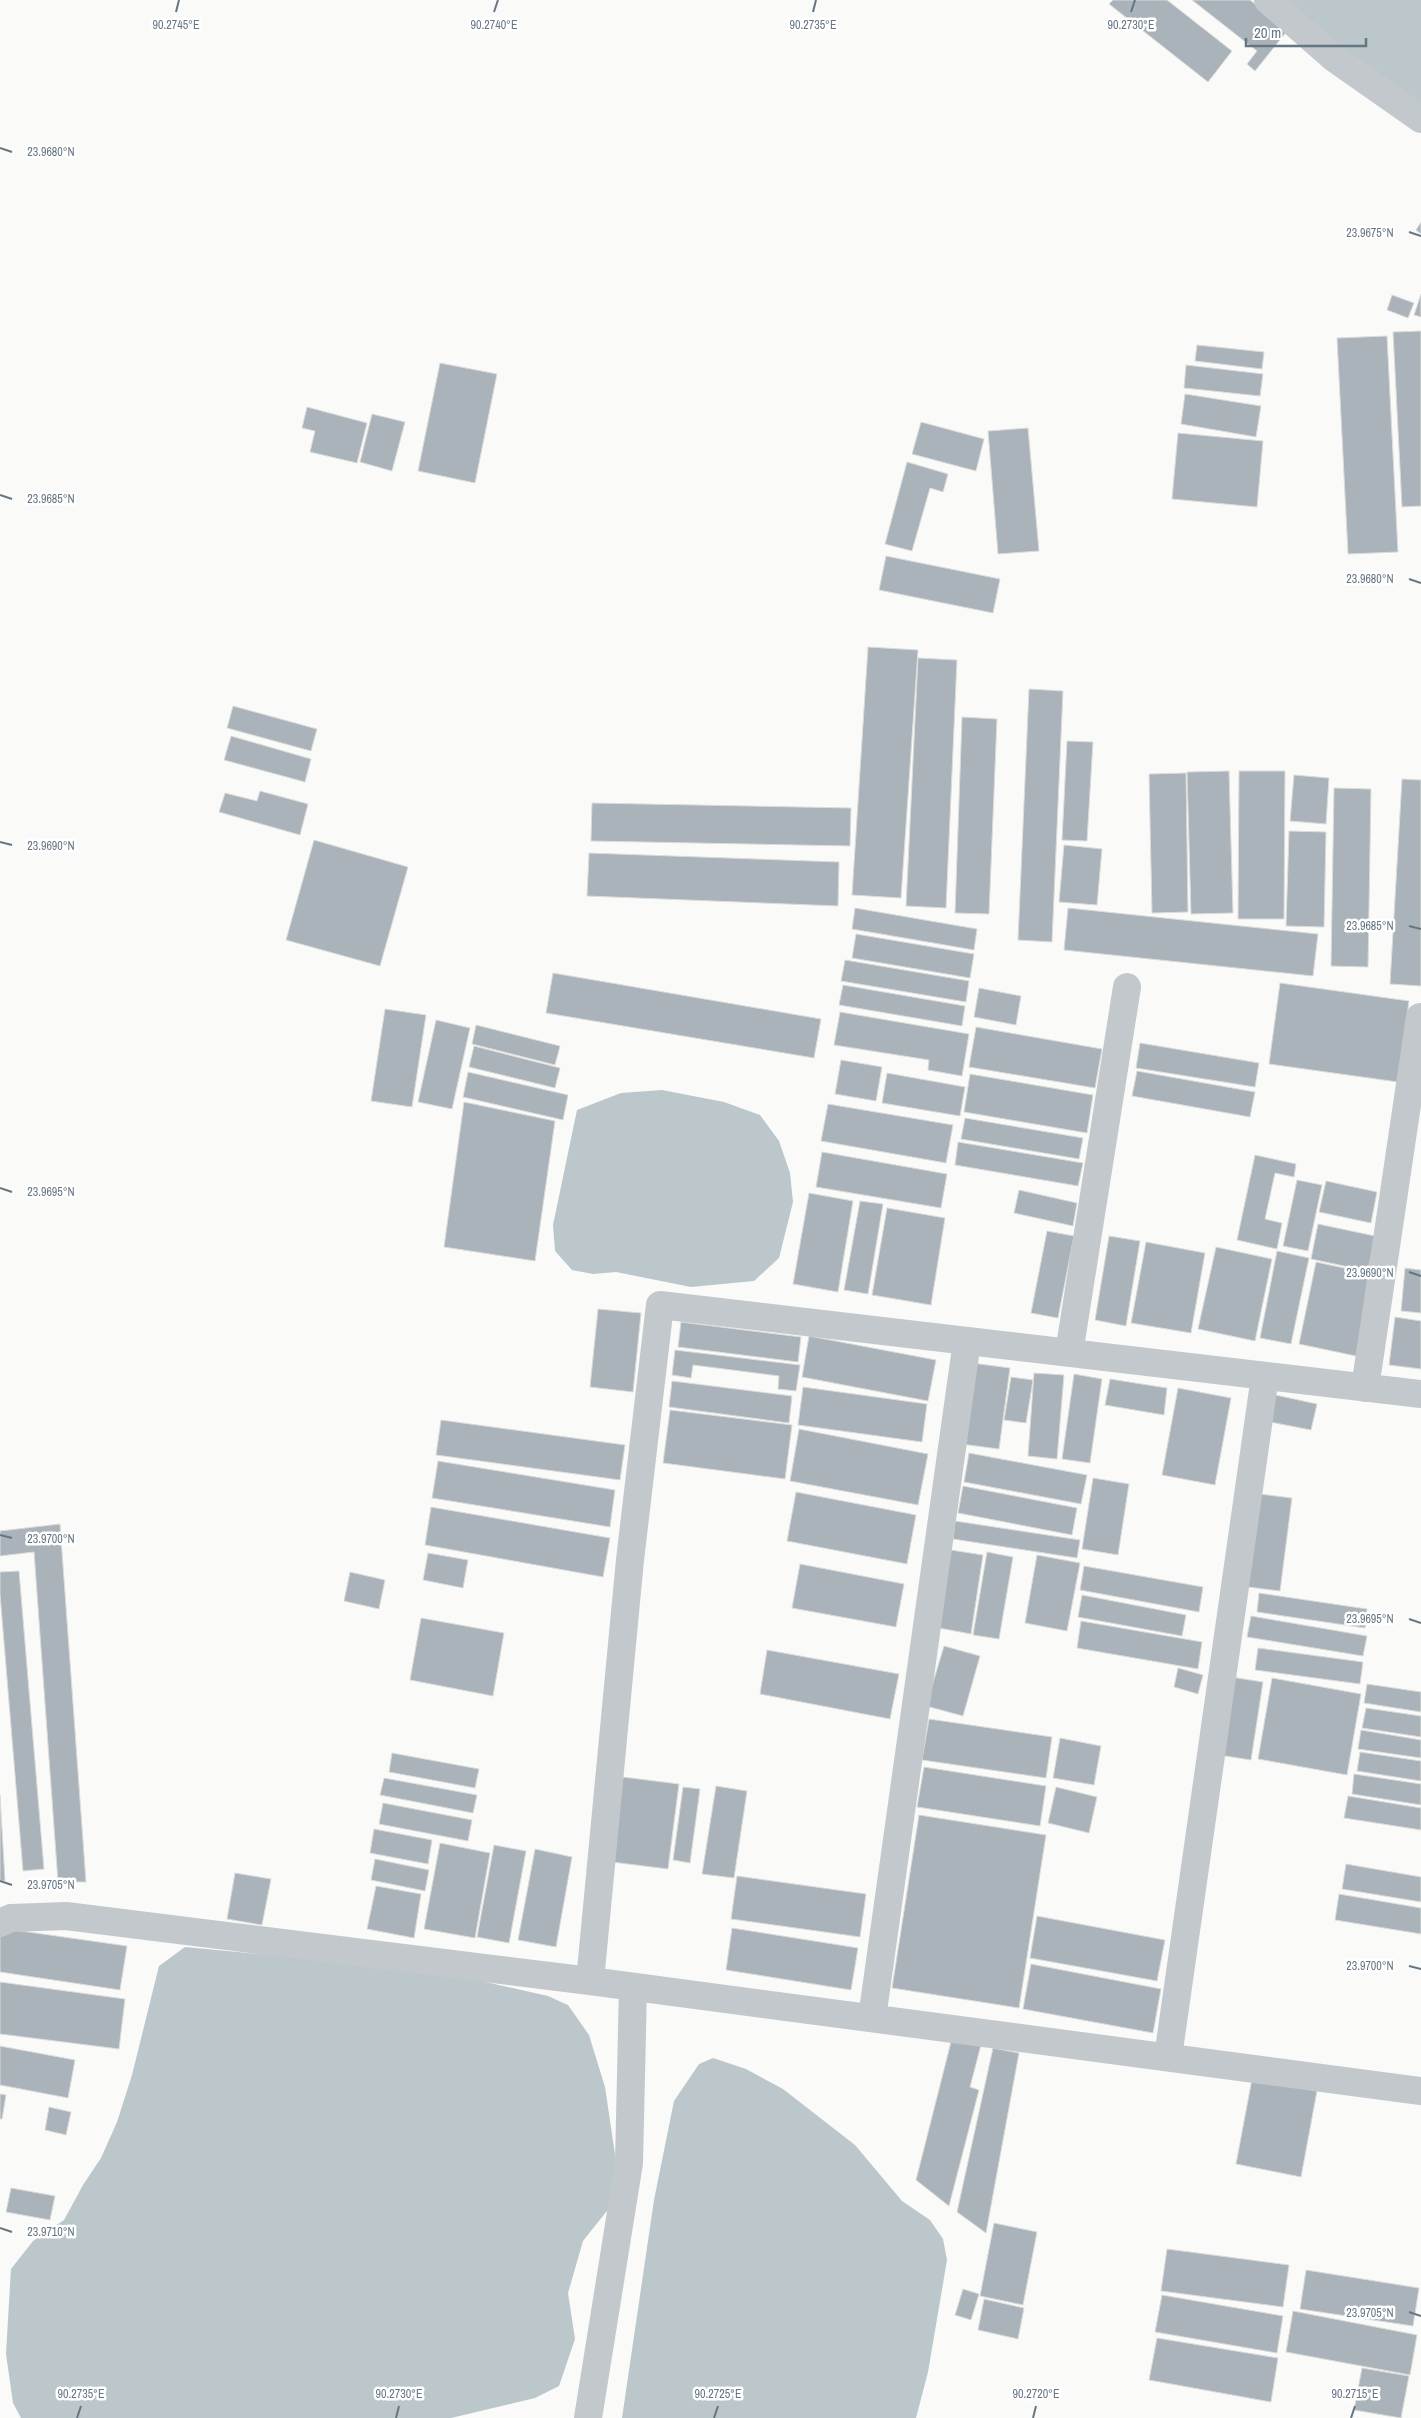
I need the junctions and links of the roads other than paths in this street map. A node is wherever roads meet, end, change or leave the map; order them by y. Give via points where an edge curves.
1 (1268, 0) edge
2 (1421, 119) edge
3 (1127, 987) dead end
4 (1420, 1017) edge
5 (967, 1341) junction
6 (1069, 1353) junction
7 (1265, 1376) junction
8 (1365, 1388) junction
9 (1421, 1394) edge
10 (0, 1923) edge
11 (590, 1981) junction
12 (633, 1987) junction
13 (872, 2018) junction
14 (1168, 2058) junction
15 (1421, 2091) edge
16 (588, 2418) edge

1 - 2 street via 1334,58
3 - 6 street
4 - 8 street
5 - 6 street
5 - 11 street via 660,1305 630,1560
5 - 13 street
6 - 7 street
7 - 8 street
7 - 14 street
8 - 9 street
10 - 11 street via 11,1918 66,1916
11 - 12 street
12 - 13 street
12 - 16 street via 629,2163
13 - 14 street
14 - 15 street

